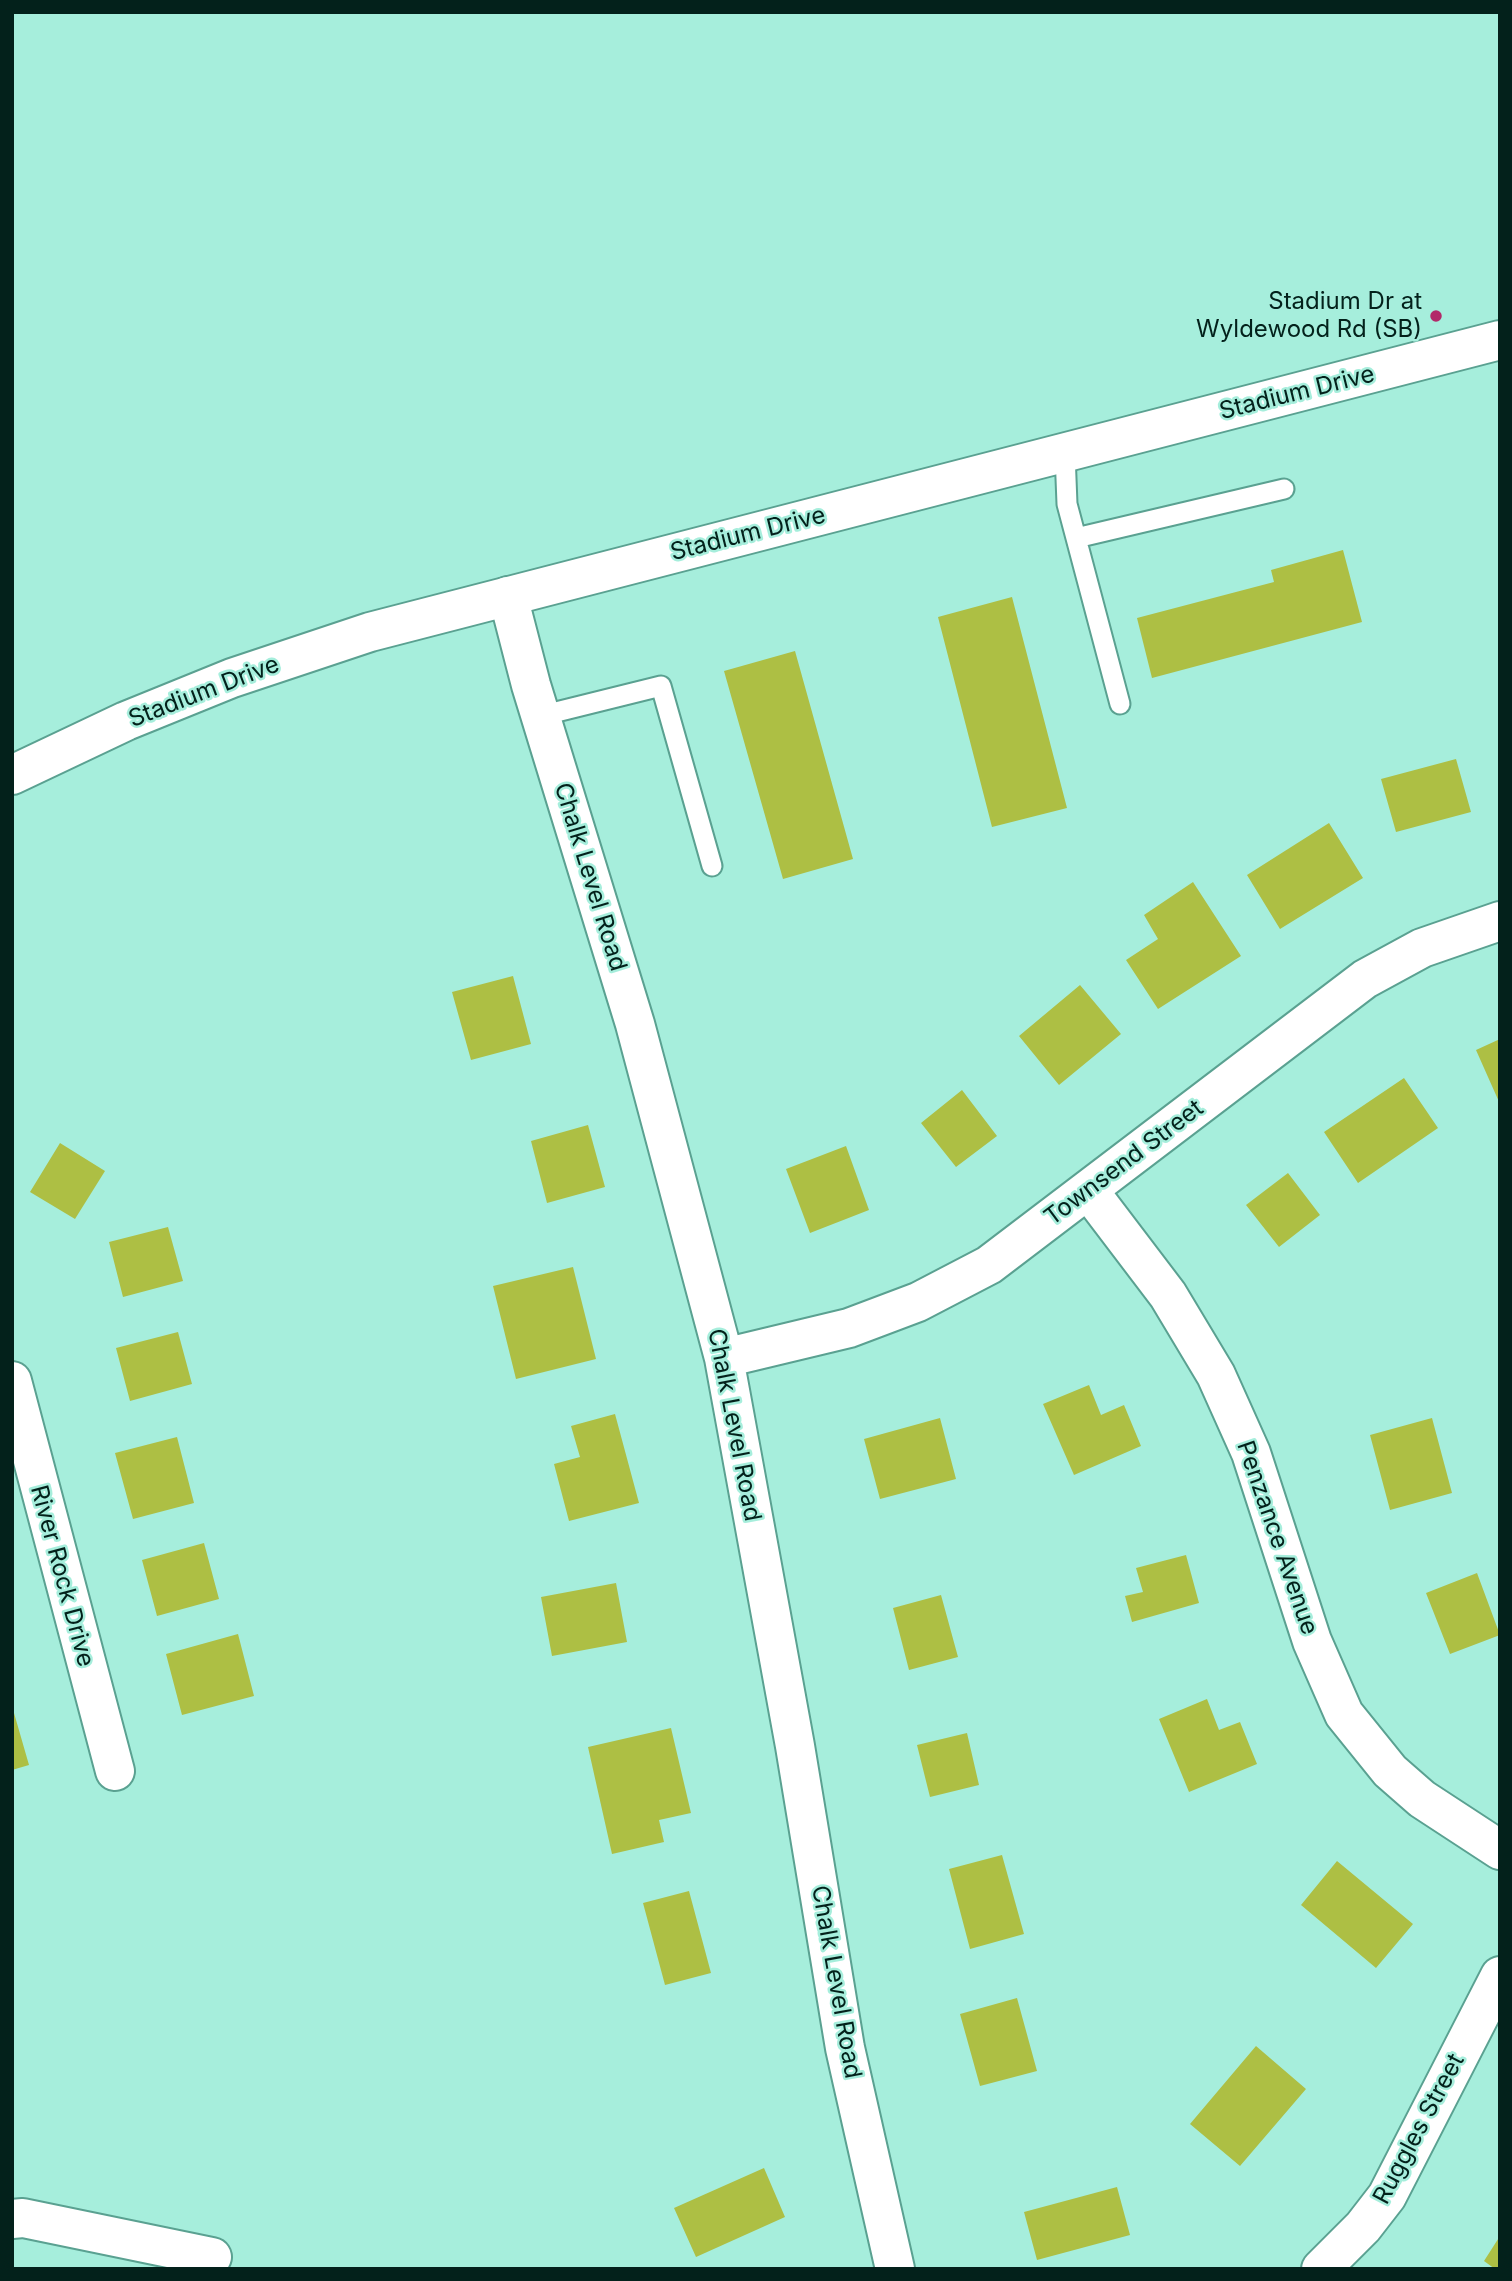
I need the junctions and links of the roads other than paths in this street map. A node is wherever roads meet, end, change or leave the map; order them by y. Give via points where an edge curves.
1 (1500, 340) edge
2 (1065, 453) junction
3 (1284, 489) dead end
4 (1076, 538) junction
5 (508, 596) junction
6 (1120, 704) dead end
7 (540, 716) junction
8 (12, 775) edge
9 (712, 866) dead end
10 (1500, 921) edge
11 (1089, 1191) junction
12 (724, 1358) junction
13 (12, 1381) edge
14 (27, 1507) edge
15 (115, 1771) dead end
16 (1500, 1850) edge
17 (1500, 1976) edge
18 (12, 2219) edge
19 (212, 2257) dead end
20 (895, 2269) edge
21 (1321, 2269) edge

1 - 2 street, Stadium Drive
2 - 4 lane via 1067,504
2 - 5 street, Stadium Drive
3 - 4 lane
4 - 6 lane
5 - 7 street, Chalk Level Road
5 - 8 street, Stadium Drive via 370,632 232,678
7 - 9 lane via 661,686
7 - 12 street, Chalk Level Road via 635,1024
10 - 11 street, Townsend Street via 1422,948 1365,979
11 - 12 street, Townsend Street via 989,1265 918,1302 849,1328
11 - 16 street, Penzance Avenue via 1168,1295 1216,1375 1251,1453 1312,1641 1344,1714 1372,1751 1414,1792
12 - 20 street, Chalk Level Road via 796,1745 845,2048
13 - 14 street, River Rock Drive
14 - 15 street, River Rock Drive
17 - 21 street, Ruggles Street via 1387,2196
18 - 19 street

